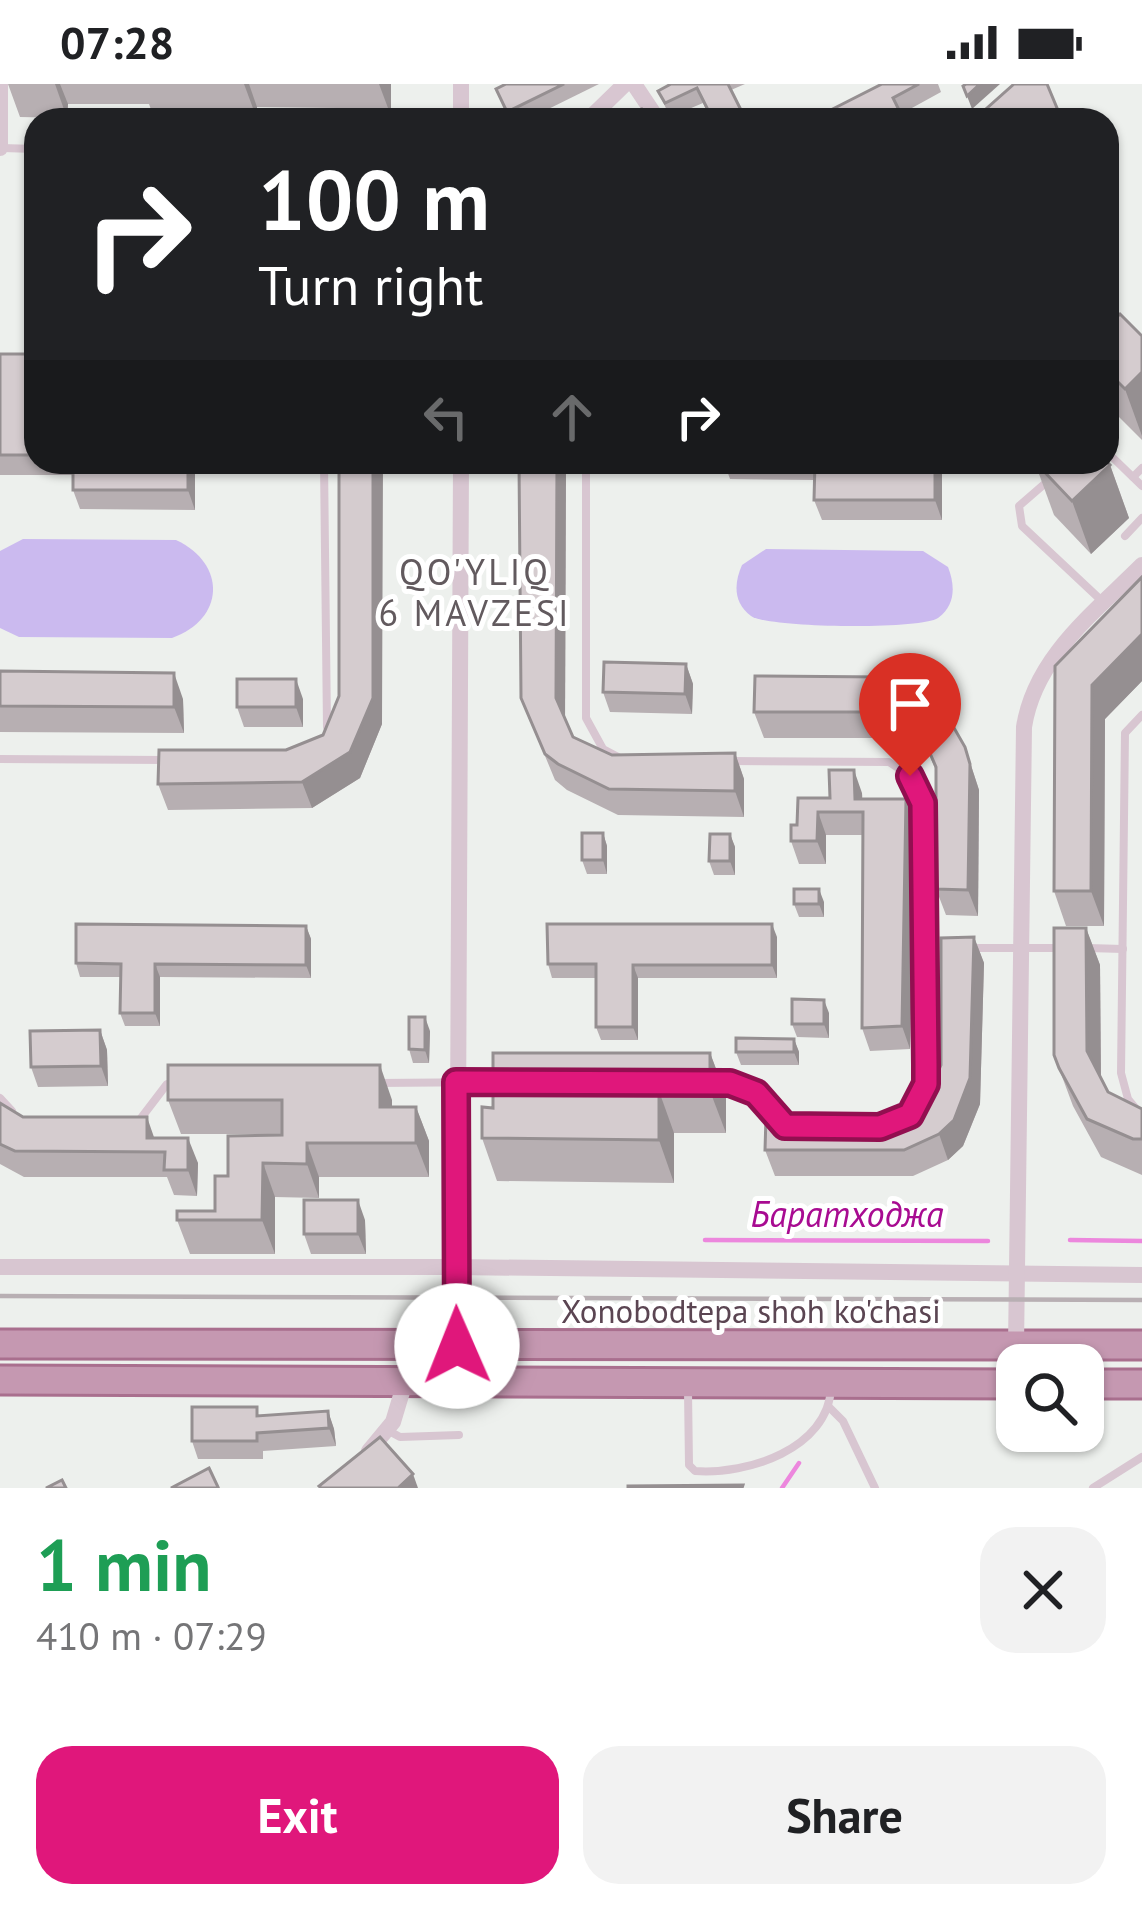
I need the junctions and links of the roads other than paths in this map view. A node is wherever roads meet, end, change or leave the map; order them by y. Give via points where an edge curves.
1 (0, 84) edge
2 (630, 84) edge
3 (602, 108) edge
4 (656, 108) edge
5 (0, 148) edge
6 (1119, 464) edge
7 (1142, 468) edge
8 (324, 474) edge
9 (460, 474) edge
10 (586, 474) edge
11 (1057, 474) edge
12 (1133, 477) junction
13 (1142, 486) edge
14 (1142, 518) edge
15 (1125, 536) dead end
16 (1142, 565) edge
17 (1104, 603) junction
18 (1142, 715) edge
19 (325, 734) edge
20 (0, 759) edge
21 (185, 760) edge
22 (628, 761) edge
23 (717, 761) edge
24 (926, 947) junction
25 (945, 947) edge
26 (964, 948) edge
27 (1023, 948) junction
28 (1123, 949) junction
29 (456, 1082) junction
30 (519, 1082) edge
31 (368, 1083) edge
32 (702, 1083) edge
33 (188, 1084) edge
34 (0, 1098) edge
35 (910, 1115) edge
36 (1142, 1116) edge
37 (23, 1117) edge
38 (134, 1123) edge
39 (796, 1126) edge
40 (0, 1267) edge
41 (455, 1267) junction
42 (1017, 1274) junction
43 (1142, 1275) edge
44 (0, 1344) edge
45 (1016, 1344) edge
46 (605, 1345) junction
47 (1142, 1345) edge
48 (457, 1346) junction
49 (1104, 1346) edge
50 (996, 1347) edge
51 (0, 1380) edge
52 (405, 1382) junction
53 (606, 1382) junction
54 (688, 1383) junction
55 (1104, 1384) edge
56 (1142, 1384) edge
57 (996, 1385) edge
58 (830, 1396) junction
59 (388, 1430) junction
60 (459, 1435) dead end
61 (1142, 1457) edge
62 (352, 1466) edge
63 (875, 1488) edge
64 (1093, 1488) edge

1 - 5 street
2 - 3 street
2 - 4 street via 655,96
6 - 12 lane
7 - 12 lane
8 - 19 lane
9 - 29 street
10 - 22 lane via 586,718 603,749
11 - 17 lane via 1019,506 1022,526
12 - 13 lane
14 - 15 lane
16 - 17 street
17 - 27 street via 1043,671 1026,712
18 - 28 lane via 1125,733
20 - 21 lane
23 - 24 lane via 889,762 910,776 923,803
24 - 25 lane
24 - 35 lane via 926,1084
26 - 27 lane
27 - 28 lane
27 - 42 street
28 - 36 lane via 1122,1083
29 - 30 lane
29 - 31 lane
29 - 41 street
32 - 39 lane via 756,1093 785,1126
33 - 38 lane via 167,1084
34 - 37 lane
40 - 41 street
41 - 42 street
41 - 48 street
42 - 43 street
42 - 45 street
44 - 48 highway, Xonobodtepa shoh ko'chasi
46 - 48 highway, Xonobodtepa shoh ko'chasi
46 - 50 highway, Xonobodtepa shoh ko'chasi
46 - 53 highway
47 - 49 highway, Xonobodtepa shoh ko'chasi
51 - 52 highway
52 - 53 highway
52 - 59 street
53 - 54 highway
54 - 58 highway
54 - 58 lane via 695,1471 758,1465 804,1440
55 - 56 highway
57 - 58 highway
58 - 63 lane
59 - 60 lane via 400,1437
59 - 62 street
61 - 64 lane

